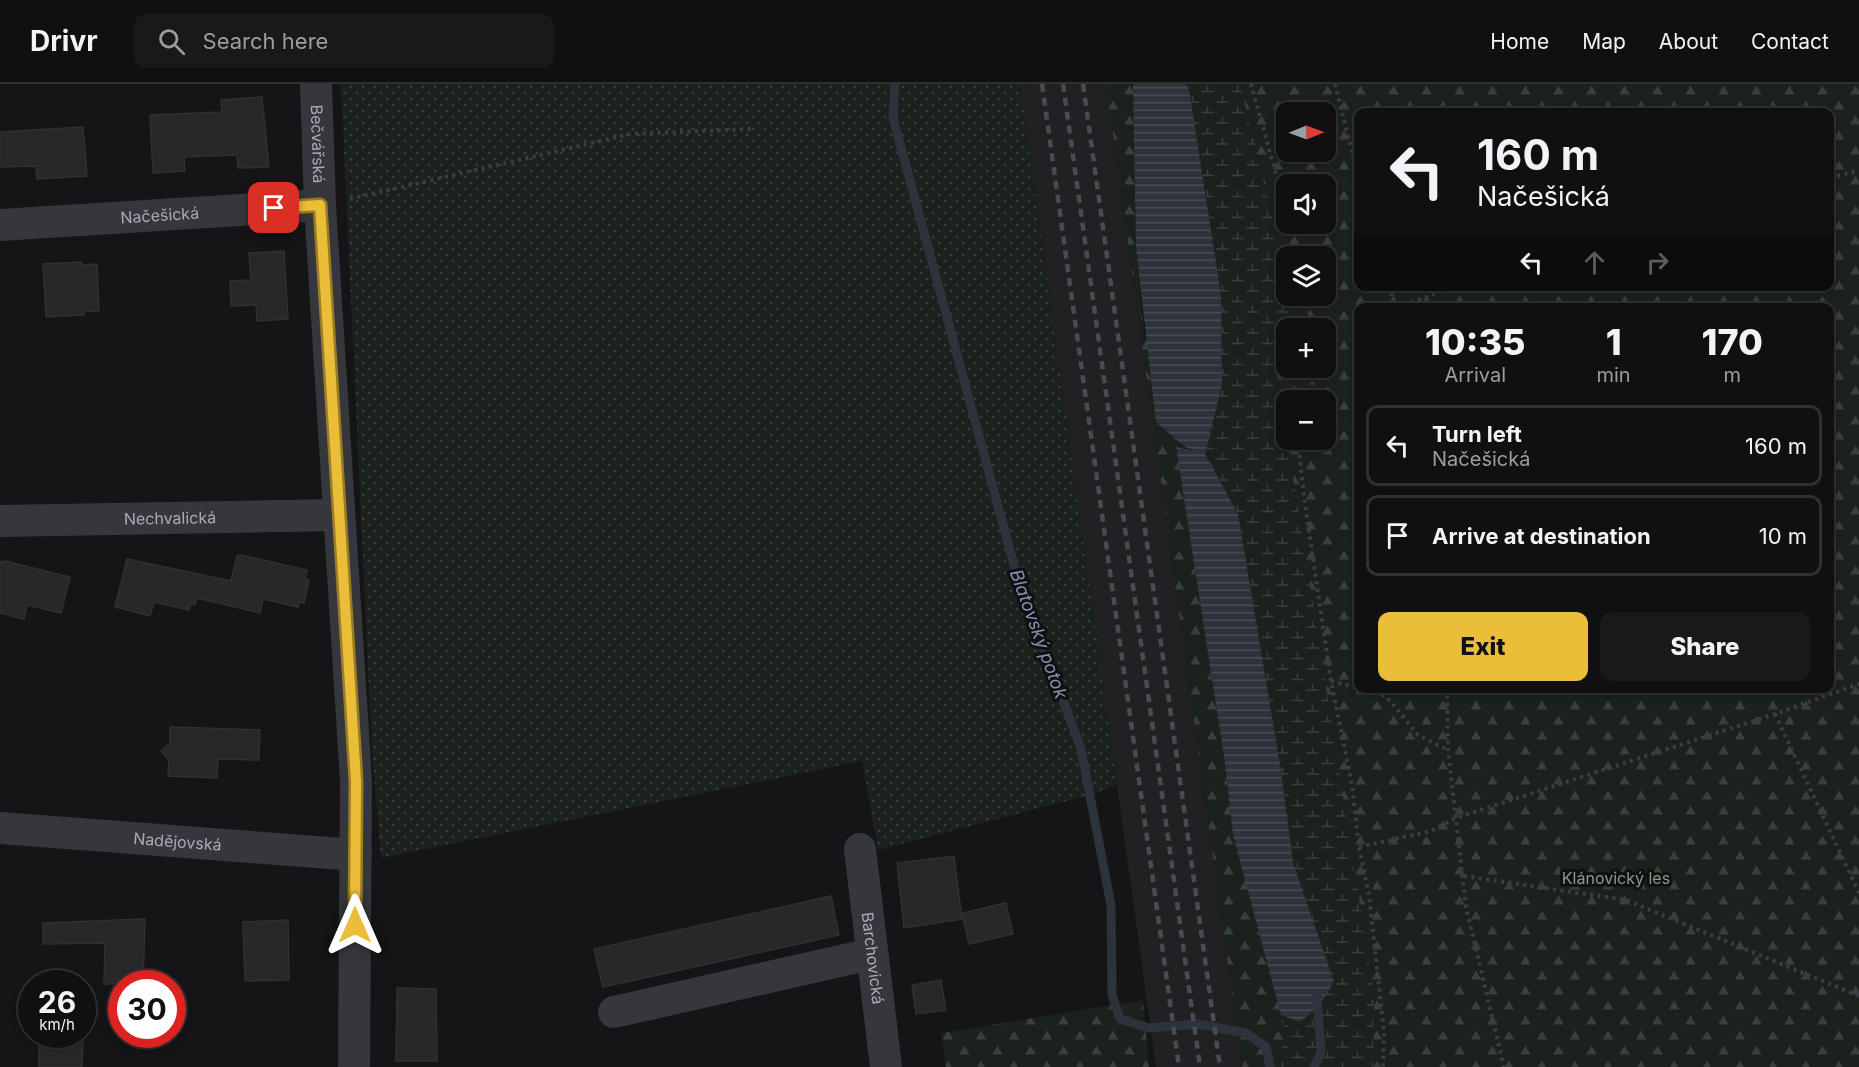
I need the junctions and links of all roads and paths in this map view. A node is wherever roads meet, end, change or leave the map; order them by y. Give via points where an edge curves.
1 (316, 84) edge
2 (1251, 84) edge
3 (1335, 84) edge
4 (752, 129) dead end
5 (1354, 160) edge
6 (1859, 170) edge
7 (1276, 174) edge
8 (1834, 177) edge
9 (320, 205) junction
10 (0, 225) edge
11 (1442, 291) edge
12 (1409, 303) edge
13 (1299, 450) edge
14 (339, 515) junction
15 (0, 521) edge
16 (1331, 681) junction
17 (1859, 684) edge
18 (1354, 687) edge
19 (1376, 693) edge
20 (1447, 693) edge
21 (1834, 693) edge
22 (1834, 693) edge
23 (1775, 714) junction
24 (1448, 750) junction
25 (1456, 818) junction
26 (0, 828) edge
27 (1359, 847) junction
28 (860, 849) dead end
29 (356, 855) junction
30 (1464, 876) junction
31 (1859, 893) edge
32 (871, 954) junction
33 (1859, 996) edge
34 (614, 1012) dead end
35 (354, 1067) edge
36 (886, 1067) edge
37 (1383, 1067) edge
38 (1504, 1067) edge

1 - 9 street, Bečvářská
2 - 7 path
3 - 5 path
4 - 9 path via 631,134
6 - 8 path
9 - 10 street, Načešická
9 - 14 street, Bečvářská
11 - 12 path
13 - 16 path
14 - 15 street, Nechvalická
14 - 29 street, Bečvářská via 356,781
16 - 18 path
16 - 27 path via 1352,785
17 - 22 path
19 - 24 path via 1386,696 1418,735
20 - 24 path
21 - 23 path
23 - 25 path
23 - 31 path
24 - 25 path
25 - 27 path via 1431,831
25 - 30 path
26 - 29 street, Nadějovská
27 - 37 path via 1369,895 1384,1032
28 - 32 street, Barchovická
29 - 35 street, Bečvářská
30 - 33 path via 1626,900
30 - 38 path via 1466,907
32 - 34 street
32 - 36 street, Barchovická

